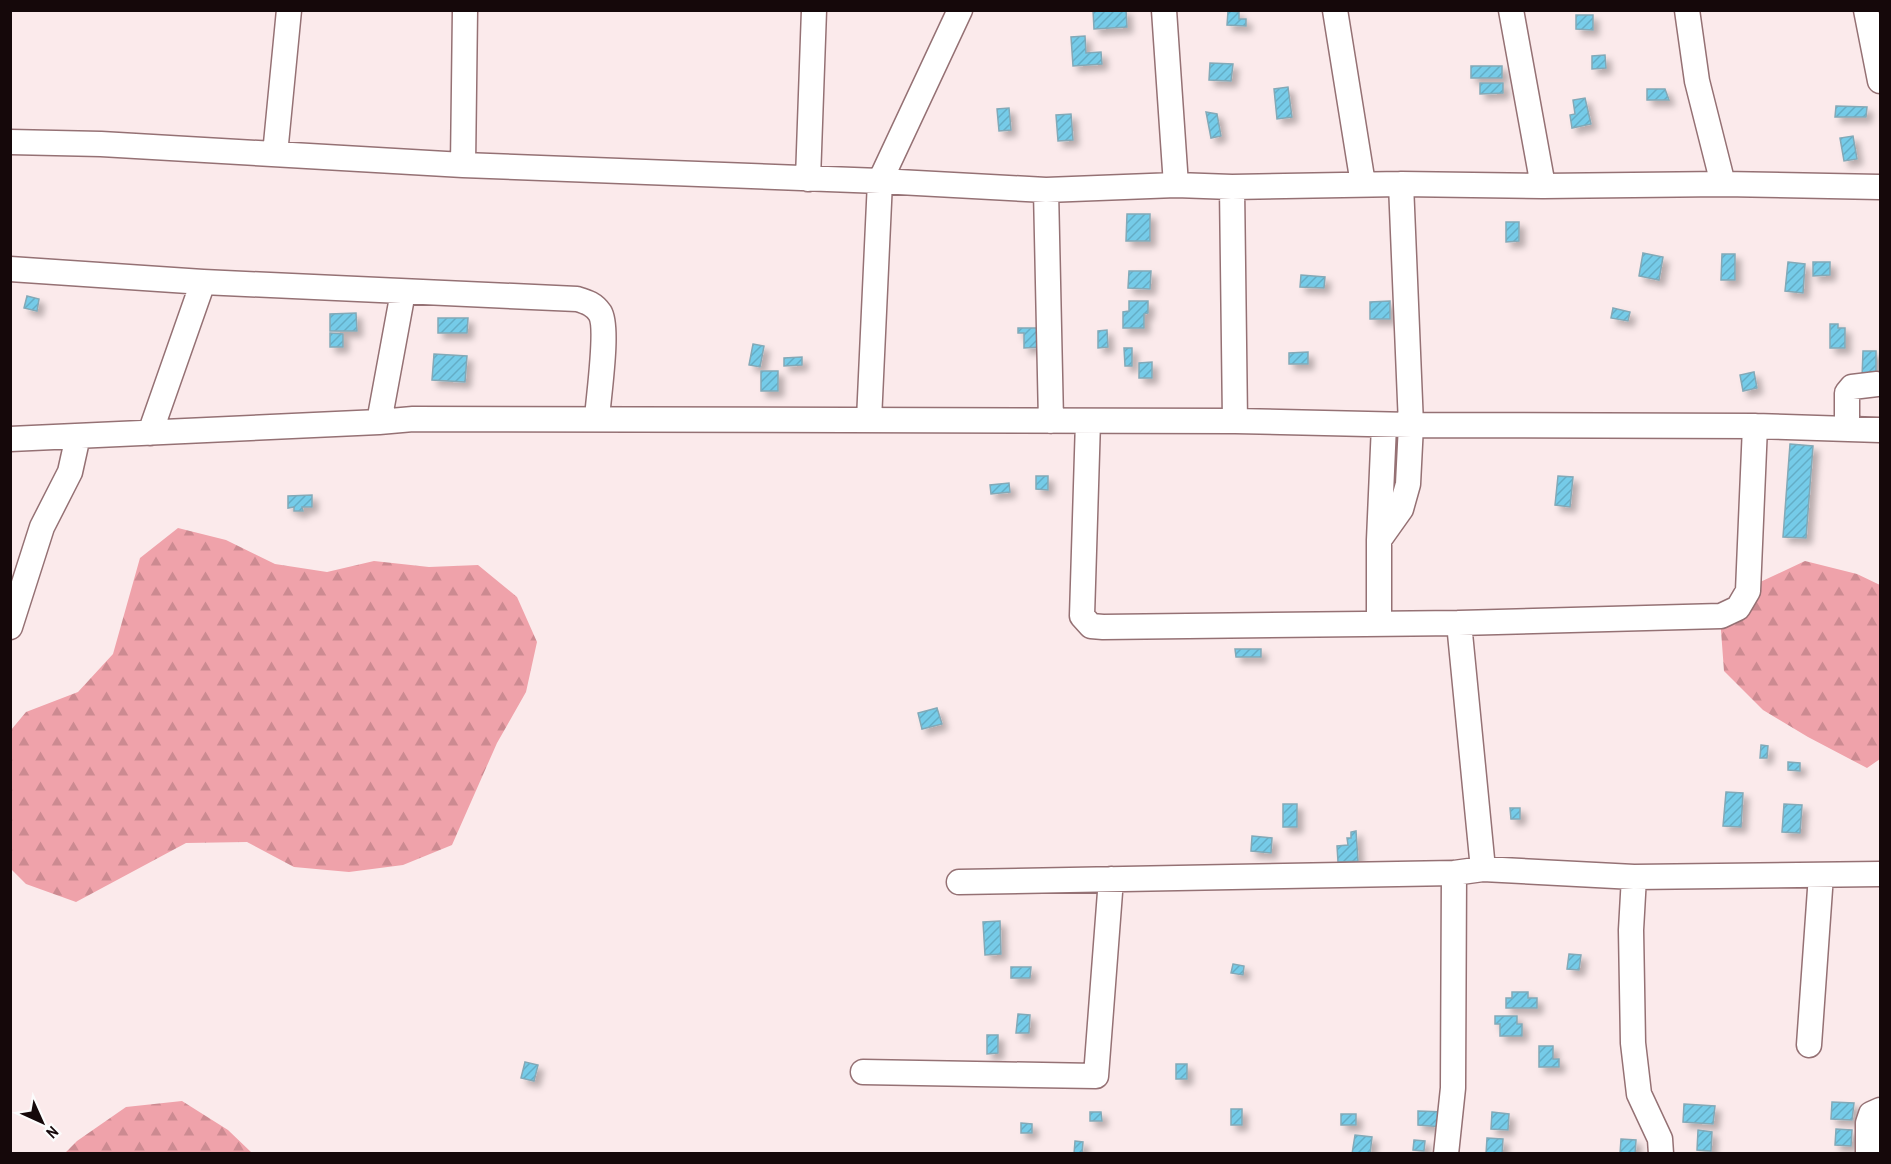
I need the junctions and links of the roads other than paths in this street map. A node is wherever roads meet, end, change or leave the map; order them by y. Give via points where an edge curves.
1 (289, 10) edge
2 (465, 10) edge
3 (814, 10) edge
4 (960, 10) edge
5 (1164, 10) edge
6 (1335, 10) edge
7 (1511, 10) edge
8 (1687, 10) edge
9 (1866, 10) edge
10 (1881, 81) edge
11 (10, 142) edge
12 (275, 154) junction
13 (463, 165) junction
14 (808, 178) junction
15 (880, 181) junction
16 (1363, 184) junction
17 (1401, 184) junction
18 (1723, 184) junction
19 (1176, 185) junction
20 (1543, 186) junction
21 (1232, 187) junction
22 (1881, 187) edge
23 (1046, 190) junction
24 (10, 268) edge
25 (203, 282) junction
26 (403, 292) junction
27 (1877, 384) dead end
28 (597, 419) junction
29 (869, 420) junction
30 (1051, 421) junction
31 (1088, 421) junction
32 (1235, 421) junction
33 (379, 422) junction
34 (1384, 425) junction
35 (1411, 425) junction
36 (1755, 426) junction
37 (1847, 428) junction
38 (1881, 430) edge
39 (150, 433) junction
40 (78, 436) junction
41 (10, 440) edge
42 (1379, 540) junction
43 (1459, 623) junction
44 (1379, 624) junction
45 (10, 627) edge
46 (1483, 869) junction
47 (1454, 873) junction
48 (1881, 874) edge
49 (1821, 875) junction
50 (1634, 877) junction
51 (1111, 879) junction
52 (959, 882) dead end
53 (1809, 1045) dead end
54 (863, 1072) dead end
55 (1881, 1110) edge
56 (1446, 1154) edge
57 (1661, 1154) edge
58 (1869, 1154) edge

1 - 12 street
2 - 13 street
3 - 14 street
4 - 15 street
5 - 19 street
6 - 16 street
7 - 20 street
8 - 18 street via 1696,81
9 - 10 street
11 - 12 street
12 - 13 street
13 - 14 street
14 - 15 street
15 - 23 street
15 - 29 street
16 - 17 street
16 - 21 street
17 - 20 street
17 - 35 street
18 - 20 street
18 - 22 street
19 - 21 street
19 - 23 street
21 - 32 street
23 - 30 street
24 - 25 street
25 - 26 street
25 - 39 street
26 - 28 street via 577,299 592,304 601,315 604,332
26 - 33 street
27 - 37 street via 1852,387 1846,393
28 - 29 street
28 - 33 street
29 - 30 street
30 - 31 street
31 - 32 street
31 - 44 street via 1082,616 1091,626
32 - 34 street
33 - 39 street
34 - 35 street
34 - 42 street
35 - 36 street
35 - 42 street via 1408,484 1401,509
36 - 37 street
36 - 43 street via 1748,591 1738,608 1721,616
37 - 38 street
39 - 40 street
40 - 41 street
40 - 45 street via 70,472 42,527
42 - 44 street
43 - 44 street
43 - 46 street
46 - 47 street
46 - 50 street
47 - 51 street
47 - 56 street via 1453,1088
48 - 49 street
49 - 50 street
49 - 53 street
50 - 57 street via 1633,1043 1639,1094 1660,1139
51 - 52 street
51 - 54 street via 1096,1076
55 - 58 street via 1871,1114 1868,1123

